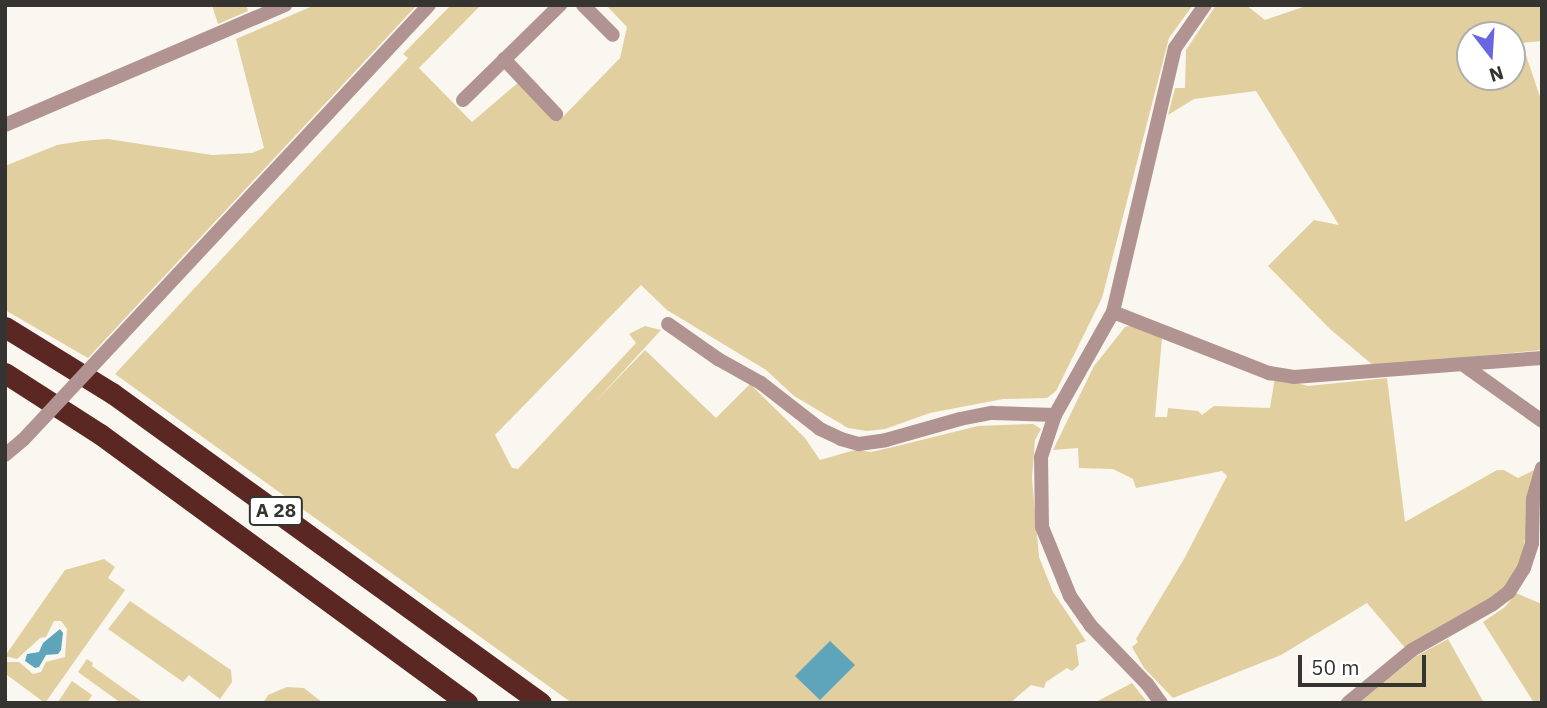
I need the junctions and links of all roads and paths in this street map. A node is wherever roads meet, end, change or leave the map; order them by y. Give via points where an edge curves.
1 (285, 5) edge
2 (429, 5) edge
3 (559, 5) edge
4 (583, 5) edge
5 (1205, 5) edge
6 (613, 35) dead end
7 (504, 59) junction
8 (463, 100) dead end
9 (556, 114) dead end
10 (5, 125) edge
11 (1113, 312) junction
12 (668, 324) dead end
13 (5, 327) edge
14 (1542, 358) edge
15 (1465, 366) junction
16 (5, 373) edge
17 (1055, 415) junction
18 (1542, 421) edge
19 (5, 455) edge
20 (1542, 468) edge
21 (467, 703) edge
22 (541, 703) edge
23 (1161, 703) edge
24 (1348, 703) edge

1 - 10 street
2 - 19 street, bridge
3 - 7 street
4 - 6 street
5 - 11 street via 1175,48
7 - 8 street
7 - 9 street
11 - 15 street via 1269,373 1294,377
11 - 17 street
12 - 17 street via 761,383 820,429 859,444 992,413
13 - 22 highway, A 28 via 113,393
14 - 15 street
15 - 18 street
16 - 21 highway, A 28 via 100,434
17 - 23 street via 1041,457 1040,500 1042,527 1057,568 1091,626
20 - 24 street via 1533,499 1532,543 1509,592 1412,650

